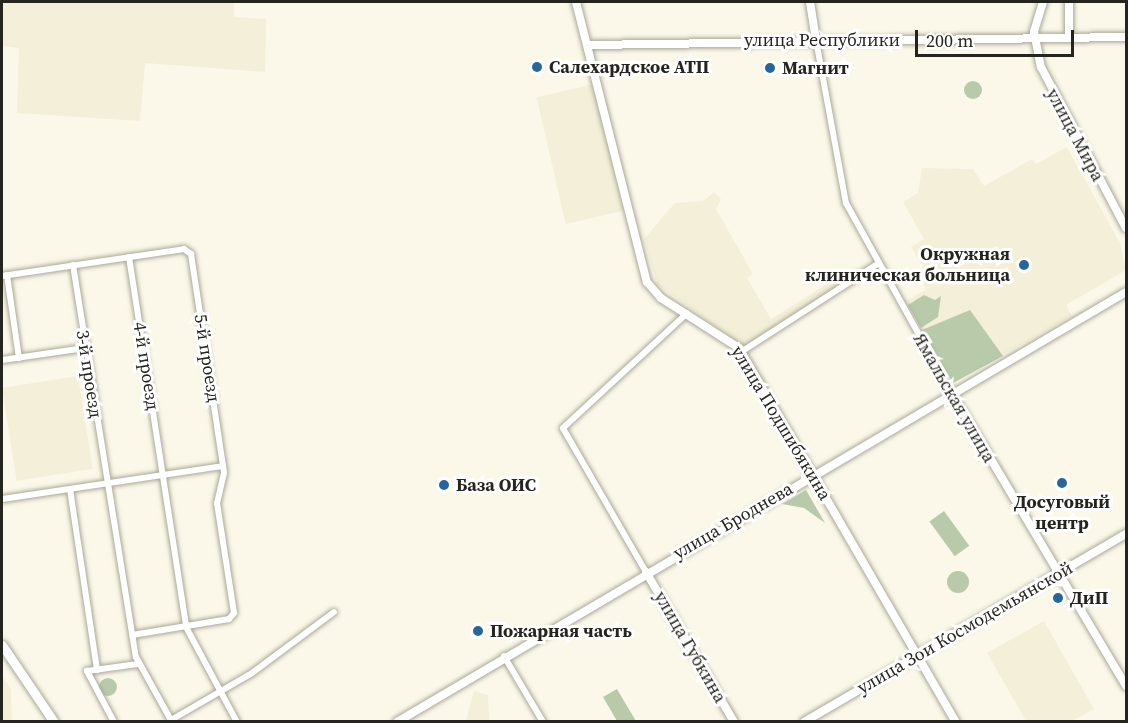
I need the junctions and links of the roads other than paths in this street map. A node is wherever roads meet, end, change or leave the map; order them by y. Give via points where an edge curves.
1 (576, 2) edge
2 (810, 2) edge
3 (1043, 2) edge
4 (1069, 2) edge
5 (1126, 37) edge
6 (1034, 38) junction
7 (1069, 38) junction
8 (816, 40) junction
9 (590, 45) junction
10 (1126, 228) edge
11 (129, 257) junction
12 (73, 265) junction
13 (876, 265) junction
14 (4, 276) edge
15 (1126, 292) edge
16 (687, 314) junction
17 (85, 348) junction
18 (741, 352) junction
19 (20, 358) junction
20 (2, 360) edge
21 (952, 394) junction
22 (223, 466) junction
23 (162, 475) junction
24 (812, 475) junction
25 (106, 483) junction
26 (70, 489) junction
27 (2, 499) edge
28 (1126, 534) edge
29 (646, 572) junction
30 (1058, 574) junction
31 (334, 612) dead end
32 (186, 627) junction
33 (132, 635) junction
34 (2, 645) edge
35 (504, 655) junction
36 (917, 656) junction
37 (138, 664) junction
38 (97, 670) junction
39 (1126, 686) edge
40 (220, 692) junction
41 (171, 721) edge
42 (54, 722) edge
43 (114, 722) edge
44 (237, 722) edge
45 (395, 722) edge
46 (543, 722) edge
47 (734, 722) edge
48 (804, 722) edge
49 (956, 722) edge

1 - 9 main road, улица Подшибякина
2 - 8 main road
3 - 6 main road
4 - 7 main road
5 - 7 main road, улица Республики
6 - 7 main road, улица Республики
6 - 8 main road, улица Республики
6 - 10 main road, улица Мира via 1056,102
8 - 9 main road, улица Республики
8 - 13 street, Ямальская улица via 846,203
9 - 16 main road, улица Подшибякина via 647,282 661,298
11 - 12 street
11 - 22 street, 5-й проезд via 189,252
11 - 23 street, 4-й проезд
12 - 14 street
12 - 17 street, 3-й проезд
13 - 18 street
13 - 21 street, Ямальская улица
14 - 19 street
15 - 21 main road, улица Броднева
16 - 18 main road, улица Подшибякина via 725,335
16 - 29 street via 563,428
17 - 19 street
17 - 25 street, 3-й проезд
18 - 24 main road, улица Подшибякина
19 - 20 street
21 - 24 main road, улица Броднева
21 - 30 main road, Ямальская улица
22 - 23 street
22 - 32 street, 5-й проезд via 218,503 233,616
23 - 25 street
23 - 32 street, 4-й проезд
24 - 29 main road, улица Броднева
24 - 36 main road, улица Подшибякина
25 - 26 street
25 - 33 street, 3-й проезд
26 - 27 street
26 - 38 street
28 - 30 main road, улица Зои Космодемьянской
29 - 35 main road, улица Броднева
29 - 47 main road, улица Губкина
30 - 36 main road, улица Зои Космодемьянской
30 - 39 main road, Ямальская улица
31 - 40 street
32 - 33 street
32 - 40 street, 4-й проезд
33 - 37 street, 3-й проезд
34 - 42 main road
35 - 45 main road, улица Броднева
35 - 46 street
36 - 48 main road, улица Зои Космодемьянской
36 - 49 main road, улица Подшибякина
37 - 38 street
37 - 41 street, 3-й проезд
38 - 43 street via 87,671 90,681
40 - 41 street
40 - 44 street, 4-й проезд

